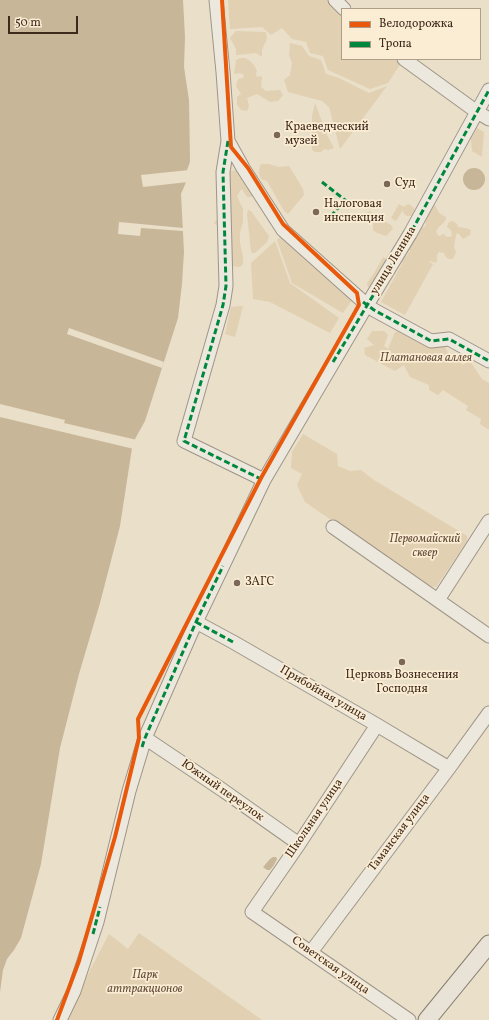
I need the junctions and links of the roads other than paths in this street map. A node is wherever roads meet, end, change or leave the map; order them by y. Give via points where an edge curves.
1 (216, 0) edge
2 (335, 0) edge
3 (343, 8) edge
4 (405, 60) edge
5 (489, 90) edge
6 (477, 112) junction
7 (489, 119) edge
8 (228, 141) junction
9 (367, 305) junction
10 (489, 361) edge
11 (264, 480) junction
12 (489, 521) edge
13 (333, 527) dead end
14 (438, 600) junction
15 (196, 622) junction
16 (489, 636) edge
17 (489, 713) edge
18 (377, 725) junction
19 (145, 738) junction
20 (449, 768) junction
21 (299, 844) junction
22 (252, 912) joint
23 (489, 944) edge
24 (311, 952) junction
25 (60, 1020) edge
26 (409, 1020) edge
27 (427, 1020) edge

1 - 8 street
2 - 3 street
4 - 6 street
5 - 6 street, улица Ленина
6 - 7 street
6 - 9 street, улица Ленина via 410,234
8 - 9 street via 283,230
8 - 11 street via 223,172 226,286 184,441
9 - 10 street via 431,341 449,339
9 - 11 street, улица Ленина
11 - 15 street, улица Ленина
12 - 14 street
13 - 14 street
14 - 16 street
15 - 18 street, Прибойная улица
15 - 19 street, улица Ленина
17 - 20 street, Таманская улица
18 - 20 street, Прибойная улица
18 - 21 street, Школьная улица
19 - 21 street, Южный переулок
19 - 25 street, улица Ленина via 129,791 97,922 74,991
20 - 24 street, Таманская улица
21 - 22 street, Школьная улица
22 - 24 street, Советская улица
23 - 27 main road
24 - 26 street, Советская улица

